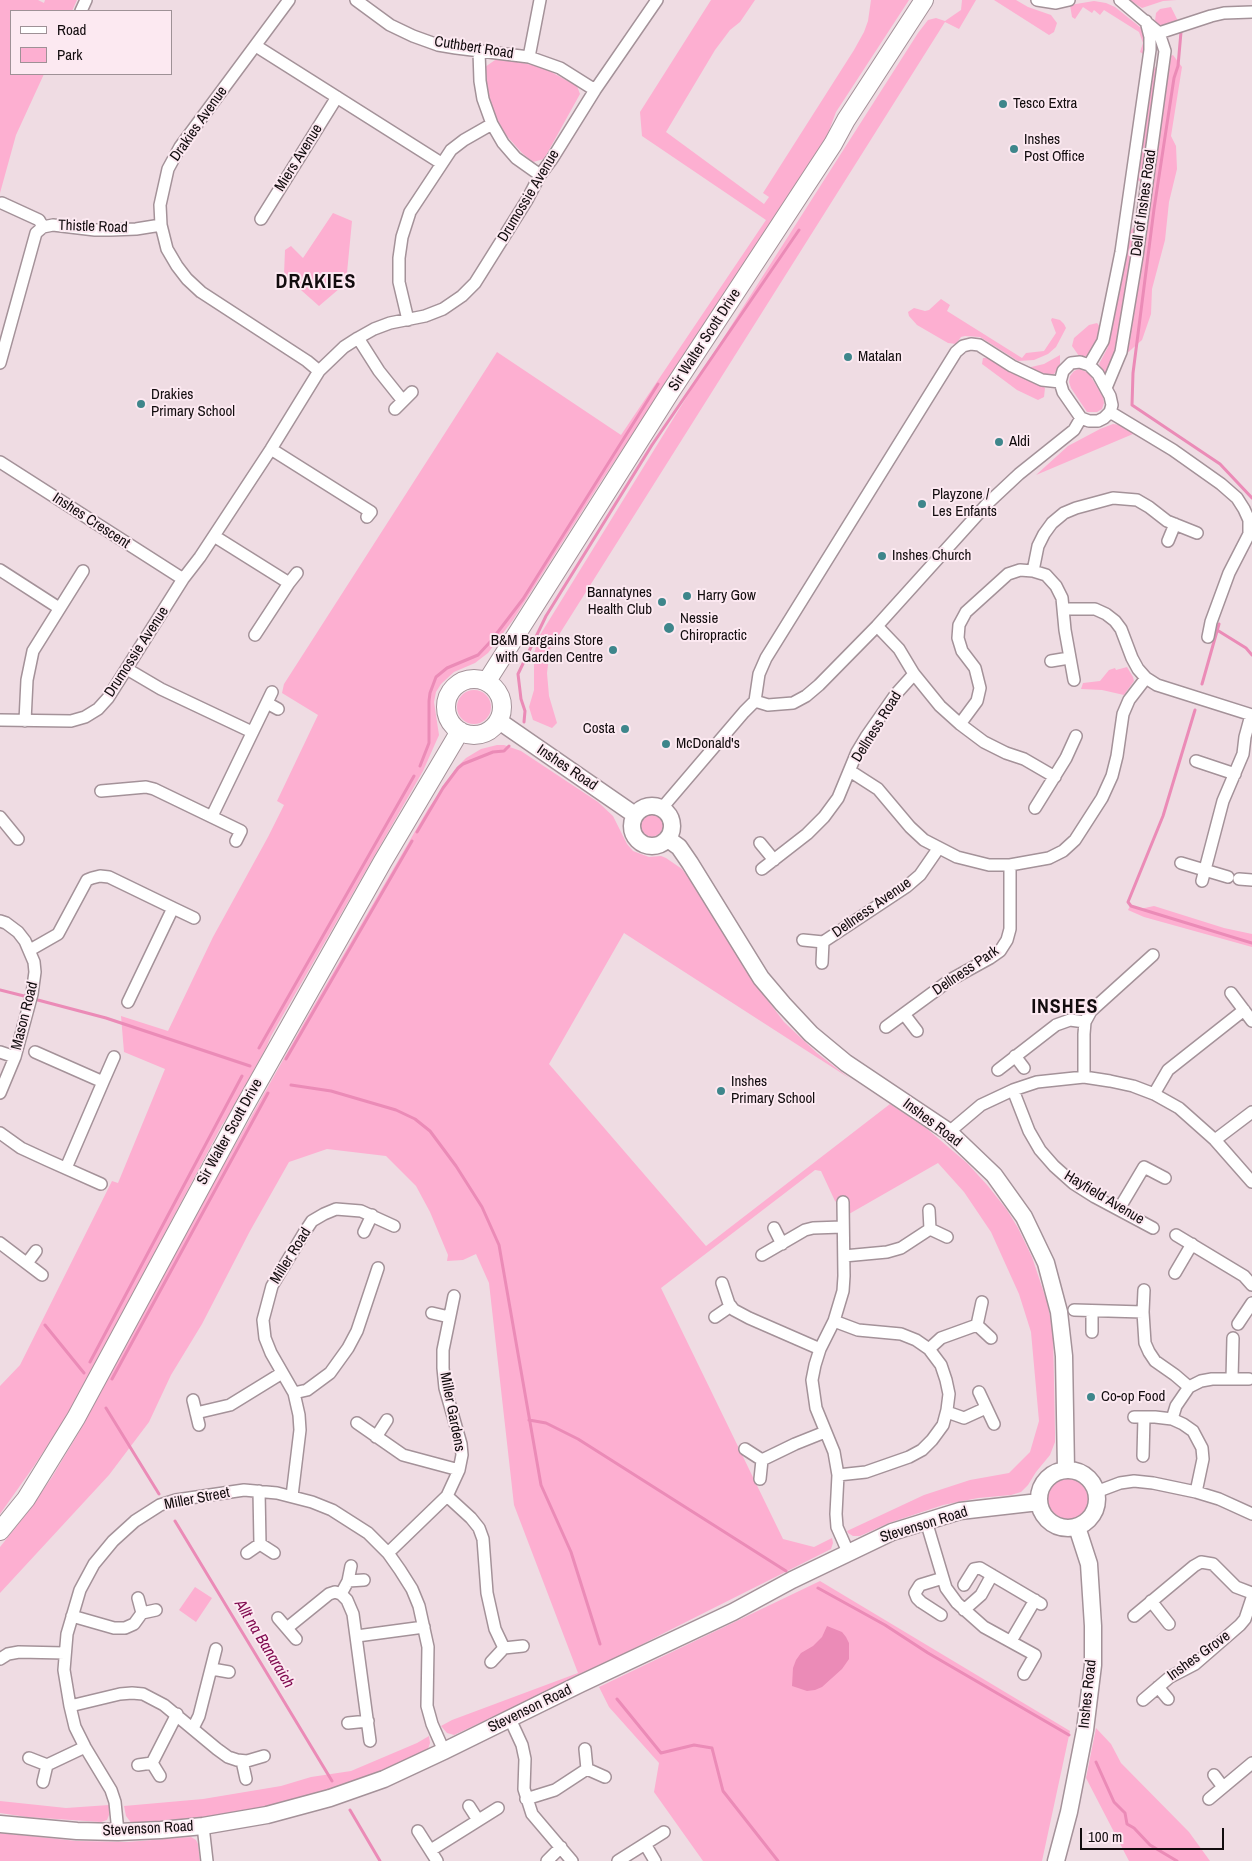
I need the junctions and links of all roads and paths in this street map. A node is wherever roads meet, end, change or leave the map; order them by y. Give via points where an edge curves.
1 (289, 0) edge
2 (356, 0) edge
3 (540, 0) edge
4 (657, 0) edge
5 (924, 0) edge
6 (1037, 0) edge
7 (1069, 0) edge
8 (1120, 0) edge
9 (1252, 12) edge
10 (1146, 21) junction
11 (1159, 33) junction
12 (256, 46) junction
13 (479, 51) junction
14 (529, 57) junction
15 (595, 90) junction
16 (337, 98) junction
17 (492, 124) junction
18 (441, 163) junction
19 (540, 175) junction
20 (257, 202) dead end
21 (2, 203) dead end
22 (267, 208) junction
23 (260, 219) dead end
24 (161, 225) junction
25 (44, 227) junction
26 (408, 320) junction
27 (358, 338) junction
28 (0, 363) edge
29 (1089, 365) junction
30 (319, 371) junction
31 (1060, 382) junction
32 (1106, 388) junction
33 (412, 392) dead end
34 (1110, 412) junction
35 (1081, 418) junction
36 (271, 449) junction
37 (0, 462) edge
38 (367, 517) dead end
39 (1175, 524) junction
40 (1197, 533) dead end
41 (214, 536) junction
42 (1168, 541) dead end
43 (0, 570) edge
44 (83, 571) dead end
45 (1033, 571) junction
46 (297, 573) dead end
47 (183, 579) junction
48 (77, 582) junction
49 (289, 583) junction
50 (87, 588) dead end
51 (59, 608) junction
52 (1063, 609) junction
53 (878, 626) junction
54 (255, 635) dead end
55 (1208, 637) dead end
56 (1069, 658) junction
57 (1051, 661) dead end
58 (127, 669) junction
59 (914, 674) junction
60 (1146, 678) junction
61 (1074, 680) dead end
62 (487, 681) junction
63 (272, 692) dead end
64 (755, 701) junction
65 (267, 703) junction
66 (278, 709) dead end
67 (1252, 715) edge
68 (0, 720) edge
69 (25, 721) junction
70 (499, 721) junction
71 (960, 724) junction
72 (460, 731) junction
73 (252, 732) junction
74 (1076, 736) dead end
75 (1196, 761) dead end
76 (850, 771) junction
77 (1235, 774) junction
78 (113, 777) dead end
79 (1055, 777) junction
80 (114, 790) junction
81 (101, 791) dead end
82 (662, 808) junction
83 (1035, 808) dead end
84 (634, 815) junction
85 (212, 816) junction
86 (0, 817) edge
87 (20, 822) dead end
88 (10, 828) junction
89 (668, 838) junction
90 (18, 839) dead end
91 (236, 841) dead end
92 (760, 843) dead end
93 (938, 849) junction
94 (774, 860) junction
95 (1181, 863) dead end
96 (1010, 865) junction
97 (762, 869) dead end
98 (1203, 875) junction
99 (1252, 880) edge
100 (172, 908) junction
101 (194, 918) dead end
102 (0, 921) edge
103 (803, 940) dead end
104 (823, 942) junction
105 (30, 950) junction
106 (1153, 955) dead end
107 (822, 963) dead end
108 (134, 990) junction
109 (1231, 993) dead end
110 (145, 995) dead end
111 (128, 1002) dead end
112 (1244, 1010) junction
113 (904, 1014) junction
114 (1252, 1021) edge
115 (1085, 1022) junction
116 (886, 1027) dead end
117 (917, 1030) dead end
118 (0, 1052) edge
119 (35, 1052) dead end
120 (1015, 1056) junction
121 (15, 1057) junction
122 (114, 1057) dead end
123 (1024, 1068) dead end
124 (998, 1070) dead end
125 (1084, 1077) junction
126 (103, 1082) junction
127 (1013, 1090) junction
128 (0, 1093) edge
129 (1154, 1094) junction
130 (1252, 1112) edge
131 (949, 1132) junction
132 (0, 1134) edge
133 (1215, 1140) junction
134 (66, 1168) junction
135 (1165, 1178) dead end
136 (1252, 1182) edge
137 (101, 1184) dead end
138 (842, 1202) dead end
139 (1119, 1209) junction
140 (929, 1210) dead end
141 (372, 1215) junction
142 (394, 1226) dead end
143 (842, 1227) junction
144 (774, 1228) dead end
145 (930, 1228) junction
146 (1153, 1228) dead end
147 (364, 1232) dead end
148 (1176, 1234) dead end
149 (947, 1237) dead end
150 (0, 1243) edge
151 (782, 1244) junction
152 (1192, 1244) junction
153 (36, 1251) dead end
154 (762, 1255) dead end
155 (844, 1256) junction
156 (27, 1263) junction
157 (378, 1268) dead end
158 (1175, 1273) dead end
159 (42, 1275) dead end
160 (722, 1283) dead end
161 (1252, 1285) edge
162 (1144, 1290) dead end
163 (454, 1296) dead end
164 (982, 1302) dead end
165 (1252, 1303) edge
166 (732, 1306) junction
167 (1074, 1310) dead end
168 (1092, 1311) junction
169 (1143, 1312) junction
170 (432, 1314) dead end
171 (449, 1317) junction
172 (715, 1317) dead end
173 (834, 1321) junction
174 (1238, 1324) dead end
175 (977, 1325) junction
176 (1092, 1332) dead end
177 (991, 1338) dead end
178 (1233, 1338) dead end
179 (929, 1349) junction
180 (820, 1350) junction
181 (282, 1373) junction
182 (1232, 1379) junction
183 (1248, 1379) dead end
184 (1189, 1387) junction
185 (978, 1392) dead end
186 (294, 1393) junction
187 (193, 1400) dead end
188 (986, 1408) junction
189 (946, 1412) junction
190 (196, 1413) junction
191 (1172, 1419) junction
192 (387, 1420) dead end
193 (357, 1423) dead end
194 (994, 1424) dead end
195 (199, 1426) dead end
196 (826, 1432) junction
197 (376, 1436) junction
198 (745, 1449) dead end
199 (1143, 1456) dead end
200 (762, 1460) junction
201 (459, 1470) junction
202 (1066, 1470) junction
203 (838, 1475) junction
204 (760, 1479) dead end
205 (259, 1491) junction
206 (1096, 1492) junction
207 (1196, 1492) junction
208 (292, 1496) junction
209 (447, 1496) junction
210 (1039, 1502) junction
211 (1252, 1514) edge
212 (926, 1521) junction
213 (1077, 1527) junction
214 (0, 1532) edge
215 (260, 1544) junction
216 (848, 1552) junction
217 (247, 1553) dead end
218 (274, 1553) dead end
219 (388, 1553) junction
220 (351, 1566) dead end
221 (992, 1575) junction
222 (943, 1578) junction
223 (364, 1580) dead end
224 (348, 1581) junction
225 (964, 1585) dead end
226 (1252, 1593) edge
227 (341, 1594) junction
228 (138, 1598) dead end
229 (1252, 1598) edge
230 (1151, 1602) junction
231 (156, 1610) dead end
232 (964, 1610) junction
233 (142, 1613) junction
234 (941, 1615) dead end
235 (72, 1616) junction
236 (1134, 1616) dead end
237 (278, 1618) dead end
238 (1169, 1624) dead end
239 (424, 1627) junction
240 (287, 1628) junction
241 (356, 1636) junction
242 (296, 1639) dead end
243 (1011, 1641) junction
244 (523, 1646) dead end
245 (504, 1648) junction
246 (216, 1649) dead end
247 (65, 1653) junction
248 (0, 1658) edge
249 (491, 1662) dead end
250 (212, 1669) junction
251 (229, 1672) dead end
252 (1024, 1674) dead end
253 (1158, 1687) junction
254 (1168, 1699) dead end
255 (1143, 1700) dead end
256 (70, 1706) junction
257 (177, 1714) junction
258 (510, 1719) junction
259 (368, 1720) junction
260 (348, 1723) dead end
261 (193, 1728) junction
262 (370, 1741) dead end
263 (85, 1747) junction
264 (585, 1749) dead end
265 (444, 1751) junction
266 (264, 1756) dead end
267 (29, 1758) dead end
268 (242, 1760) junction
269 (152, 1763) junction
270 (1252, 1763) edge
271 (47, 1765) junction
272 (138, 1765) dead end
273 (587, 1769) junction
274 (1214, 1775) dead end
275 (160, 1776) dead end
276 (605, 1777) dead end
277 (246, 1779) dead end
278 (43, 1782) dead end
279 (1223, 1786) junction
280 (1209, 1798) dead end
281 (526, 1799) junction
282 (469, 1806) dead end
283 (498, 1808) dead end
284 (478, 1820) junction
285 (0, 1824) edge
286 (203, 1826) junction
287 (118, 1832) junction
288 (418, 1832) dead end
289 (664, 1832) dead end
290 (645, 1844) junction
291 (561, 1847) junction
292 (431, 1850) junction
293 (207, 1861) edge
294 (437, 1861) edge
295 (547, 1861) edge
296 (572, 1861) edge
297 (618, 1861) edge
298 (655, 1861) edge
299 (1056, 1861) edge

1 - 12 street, Drakies Avenue
2 - 13 street, Cuthbert Road via 390,25 413,36 438,45
3 - 14 street
4 - 15 street, Drumossie Avenue
5 - 62 main road, Sir Walter Scott Drive
6 - 7 street via 1056,3
8 - 10 street
9 - 11 street via 1224,13
10 - 11 street
10 - 29 street, Dell of Inshes Road via 1150,56 1120,252 1103,341
11 - 32 street, Dell of Inshes Road via 1165,51 1137,256 1121,352
12 - 16 street
12 - 24 street, Drakies Avenue via 168,169 160,205
13 - 14 street, Cuthbert Road
13 - 17 street via 482,99
14 - 15 street, Cuthbert Road via 560,68
15 - 19 street, Drumossie Avenue
16 - 18 street
16 - 22 street, Miers Avenue
17 - 18 street via 464,140
17 - 19 street via 516,158
18 - 26 street via 410,212 402,237 399,282
19 - 26 street, Drumossie Avenue via 476,283 443,309
20 - 22 street
21 - 25 street, Thistle Road via 39,220
22 - 23 street, Miers Avenue
24 - 25 street, Thistle Road via 111,230
24 - 30 street, Drakies Avenue via 167,249 177,266 201,292
25 - 28 street via 36,234
26 - 27 street, Drumossie Avenue via 390,323
27 - 30 street, Drumossie Avenue via 344,346
27 - 33 street via 399,405
29 - 31 street via 1072,363 1063,371
29 - 32 street
30 - 36 street, Drumossie Avenue
31 - 35 street
31 - 64 street via 1042,380 979,345 963,346 956,352 766,658 759,674
32 - 34 street via 1112,405
34 - 35 street via 1098,421
34 - 55 street via 1221,484 1237,498 1247,514 1249,534 1229,573
35 - 53 street via 1074,430 988,503
36 - 38 street via 371,512
36 - 41 street, Drumossie Avenue
37 - 47 street, Inshes Crescent
39 - 40 street
39 - 42 street
39 - 45 street via 1137,500 1126,498 1113,498 1076,508 1064,513 1044,534
41 - 47 street, Drumossie Avenue
41 - 49 street
43 - 51 street
44 - 48 street
45 - 52 street via 1046,576 1056,586
45 - 71 street via 1020,570 1008,574 966,612 959,624 958,638 962,651 975,668 980,688 977,701
46 - 49 street
47 - 58 street, Drumossie Avenue
48 - 50 street
48 - 51 street
49 - 54 street via 257,622
51 - 69 street via 33,651 27,680
52 - 56 street
52 - 60 street via 1095,610 1115,621 1132,658
53 - 59 street via 899,649
53 - 64 street via 806,696 780,705
56 - 57 street
56 - 61 street
58 - 69 street, Drumossie Avenue via 108,698 85,717 71,721
58 - 73 street via 161,689
59 - 71 street via 940,706
59 - 76 street, Dellness Road via 866,737
60 - 67 street via 1157,685
60 - 96 street, Dellness Road via 1123,714 1112,776 1084,827 1069,845 1049,858
62 - 70 main road via 500,694 502,712
62 - 72 main road via 470,678 449,693 446,710 453,726
63 - 65 street
64 - 82 street
65 - 66 street
65 - 73 street
67 - 77 street via 1244,754
68 - 69 street, Drumossie Avenue
70 - 72 main road via 486,733 477,735
70 - 84 street, Inshes Road
71 - 79 street via 984,742
72 - 214 main road, Sir Walter Scott Drive via 382,860 242,1109 76,1418 26,1499
73 - 85 street
74 - 79 street
75 - 77 street
76 - 93 street, Dellness Road via 878,789 910,827
76 - 94 street via 838,798 824,817
77 - 98 street via 1223,801
78 - 80 street
79 - 83 street
80 - 81 street
80 - 85 street via 154,789
82 - 84 street via 650,806
82 - 89 street via 672,822
84 - 89 street via 631,828 637,841 650,847
85 - 91 street via 241,830
86 - 88 street
87 - 88 street
88 - 90 street
89 - 131 street, Inshes Road via 690,863 761,978 811,1034 846,1063
92 - 94 street
93 - 96 street, Dellness Road via 972,862
93 - 104 street, Dellness Avenue via 920,875 906,887
94 - 97 street
95 - 98 street
96 - 113 street, Dellness Park via 1011,918 1007,940 1000,950 950,980
98 - 99 street
100 - 101 street
100 - 105 street via 109,877 92,878 87,880 58,934
100 - 108 street
102 - 105 street, Mason Road via 18,932
103 - 104 street
104 - 107 street
105 - 121 street, Mason Road via 35,977
106 - 115 street via 1091,1011
108 - 110 street
108 - 111 street
109 - 112 street
112 - 114 street
112 - 129 street via 1168,1070
113 - 116 street, Dellness Park
113 - 117 street
115 - 120 street via 1070,1020 1056,1024
115 - 125 street
118 - 121 street
119 - 126 street
120 - 123 street
120 - 124 street
121 - 128 street, Mason Road
122 - 126 street
125 - 127 street via 1037,1082
125 - 129 street via 1133,1086
126 - 134 street
127 - 131 street via 981,1105
127 - 139 street, Hayfield Avenue via 1040,1150 1054,1166 1072,1183
129 - 133 street via 1178,1108
130 - 133 street
131 - 202 street, Inshes Road via 994,1175 1024,1217 1046,1263 1060,1312
132 - 134 street via 21,1148
133 - 136 street
134 - 137 street
135 - 139 street via 1144,1167
138 - 143 street
139 - 146 street, Hayfield Avenue
140 - 145 street
141 - 142 street, Miller Road
141 - 147 street
141 - 181 street, Miller Road via 361,1210 336,1210 312,1222 272,1286 263,1320 271,1353
143 - 151 street via 812,1228
143 - 155 street
144 - 151 street
145 - 149 street
145 - 155 street via 901,1248
148 - 152 street
150 - 156 street
151 - 154 street
152 - 158 street
152 - 161 street via 1244,1276
153 - 156 street
155 - 173 street via 843,1290
156 - 159 street
157 - 186 street via 348,1348 330,1373 307,1390
160 - 166 street
162 - 169 street
163 - 171 street, Miller Gardens
164 - 175 street
165 - 174 street
166 - 172 street
166 - 180 street via 749,1318
167 - 168 street
168 - 169 street
168 - 176 street
169 - 184 street via 1148,1352
170 - 171 street
171 - 201 street, Miller Gardens via 443,1368 445,1388 461,1444
173 - 179 street via 864,1331 901,1334
173 - 180 street
175 - 177 street
175 - 179 street via 950,1333
178 - 182 street
179 - 189 street via 941,1365 946,1380 949,1394
180 - 196 street via 812,1380 816,1408
181 - 186 street, Miller Road
181 - 190 street via 230,1405
182 - 183 street
182 - 184 street via 1212,1378
184 - 191 street via 1176,1406
185 - 188 street
186 - 208 street, Miller Road via 300,1430
187 - 190 street
188 - 189 street via 964,1418
188 - 194 street
189 - 203 street via 943,1425 922,1450 866,1472
190 - 195 street
191 - 199 street via 1139,1417
191 - 207 street via 1192,1431 1202,1448 1203,1460
192 - 197 street
193 - 197 street, Miller Gardens
196 - 200 street
196 - 203 street
197 - 201 street, Miller Gardens via 410,1458
198 - 200 street
200 - 204 street
201 - 209 street, Miller Gardens
202 - 206 street via 1084,1476
202 - 210 street via 1057,1472 1043,1484
203 - 216 street via 837,1527
205 - 208 street, Miller Street
205 - 215 street
205 - 235 street, Miller Street via 222,1492 176,1500 160,1505 135,1521 94,1564 80,1590
206 - 207 street via 1134,1481
206 - 213 street via 1095,1509 1085,1523
207 - 211 street
208 - 219 street, Miller Street via 332,1510 368,1533
209 - 219 street, Miller Gardens
209 - 245 street via 479,1528 483,1539 487,1593 495,1629
210 - 212 street, Stevenson Road via 960,1511
210 - 213 street via 1052,1524
212 - 216 street, Stevenson Road
212 - 222 street
213 - 299 street, Inshes Road via 1089,1564 1093,1665 1085,1730
215 - 217 street
215 - 218 street
216 - 258 street, Stevenson Road via 733,1612
219 - 239 street, Miller Street via 412,1589
220 - 224 street
221 - 225 street via 980,1568 974,1569
221 - 232 street via 981,1595
221 - 243 street via 1038,1602
222 - 232 street via 946,1588
222 - 234 street via 920,1586 915,1593 921,1602
223 - 224 street
224 - 227 street
226 - 230 street via 1236,1587 1213,1564 1201,1562
227 - 240 street via 329,1594
227 - 241 street via 353,1614
228 - 233 street
229 - 253 street, Inshes Grove via 1240,1625 1195,1664
230 - 236 street
230 - 238 street
231 - 233 street
232 - 243 street via 984,1627
233 - 235 street via 134,1624 125,1628
235 - 247 street, Miller Street
237 - 240 street
239 - 241 street
239 - 265 street, Miller Street via 429,1662 428,1706
240 - 242 street
241 - 259 street
243 - 252 street via 1035,1655
244 - 245 street
245 - 249 street
246 - 250 street
247 - 248 street via 19,1652
247 - 256 street, Miller Street via 66,1691
250 - 251 street
250 - 261 street
253 - 254 street, Inshes Grove
253 - 255 street, Inshes Grove
256 - 257 street via 132,1693 155,1699
256 - 263 street, Miller Street via 75,1727
257 - 261 street
257 - 269 street
258 - 265 street, Stevenson Road
258 - 281 street via 525,1759
259 - 260 street
259 - 262 street
261 - 268 street via 228,1757
263 - 271 street
263 - 287 street, Miller Street via 111,1790
264 - 273 street
265 - 286 street, Stevenson Road via 330,1798 267,1815
266 - 268 street
267 - 271 street
268 - 277 street
269 - 272 street
269 - 275 street
270 - 279 street
271 - 278 street
273 - 276 street
273 - 281 street via 555,1790
274 - 279 street
279 - 280 street
281 - 291 street via 532,1814
282 - 284 street
283 - 284 street
284 - 292 street
285 - 287 street, Stevenson Road
286 - 287 street, Stevenson Road
286 - 293 street
288 - 292 street
289 - 290 street
290 - 297 street
290 - 298 street
291 - 295 street
291 - 296 street
292 - 294 street

